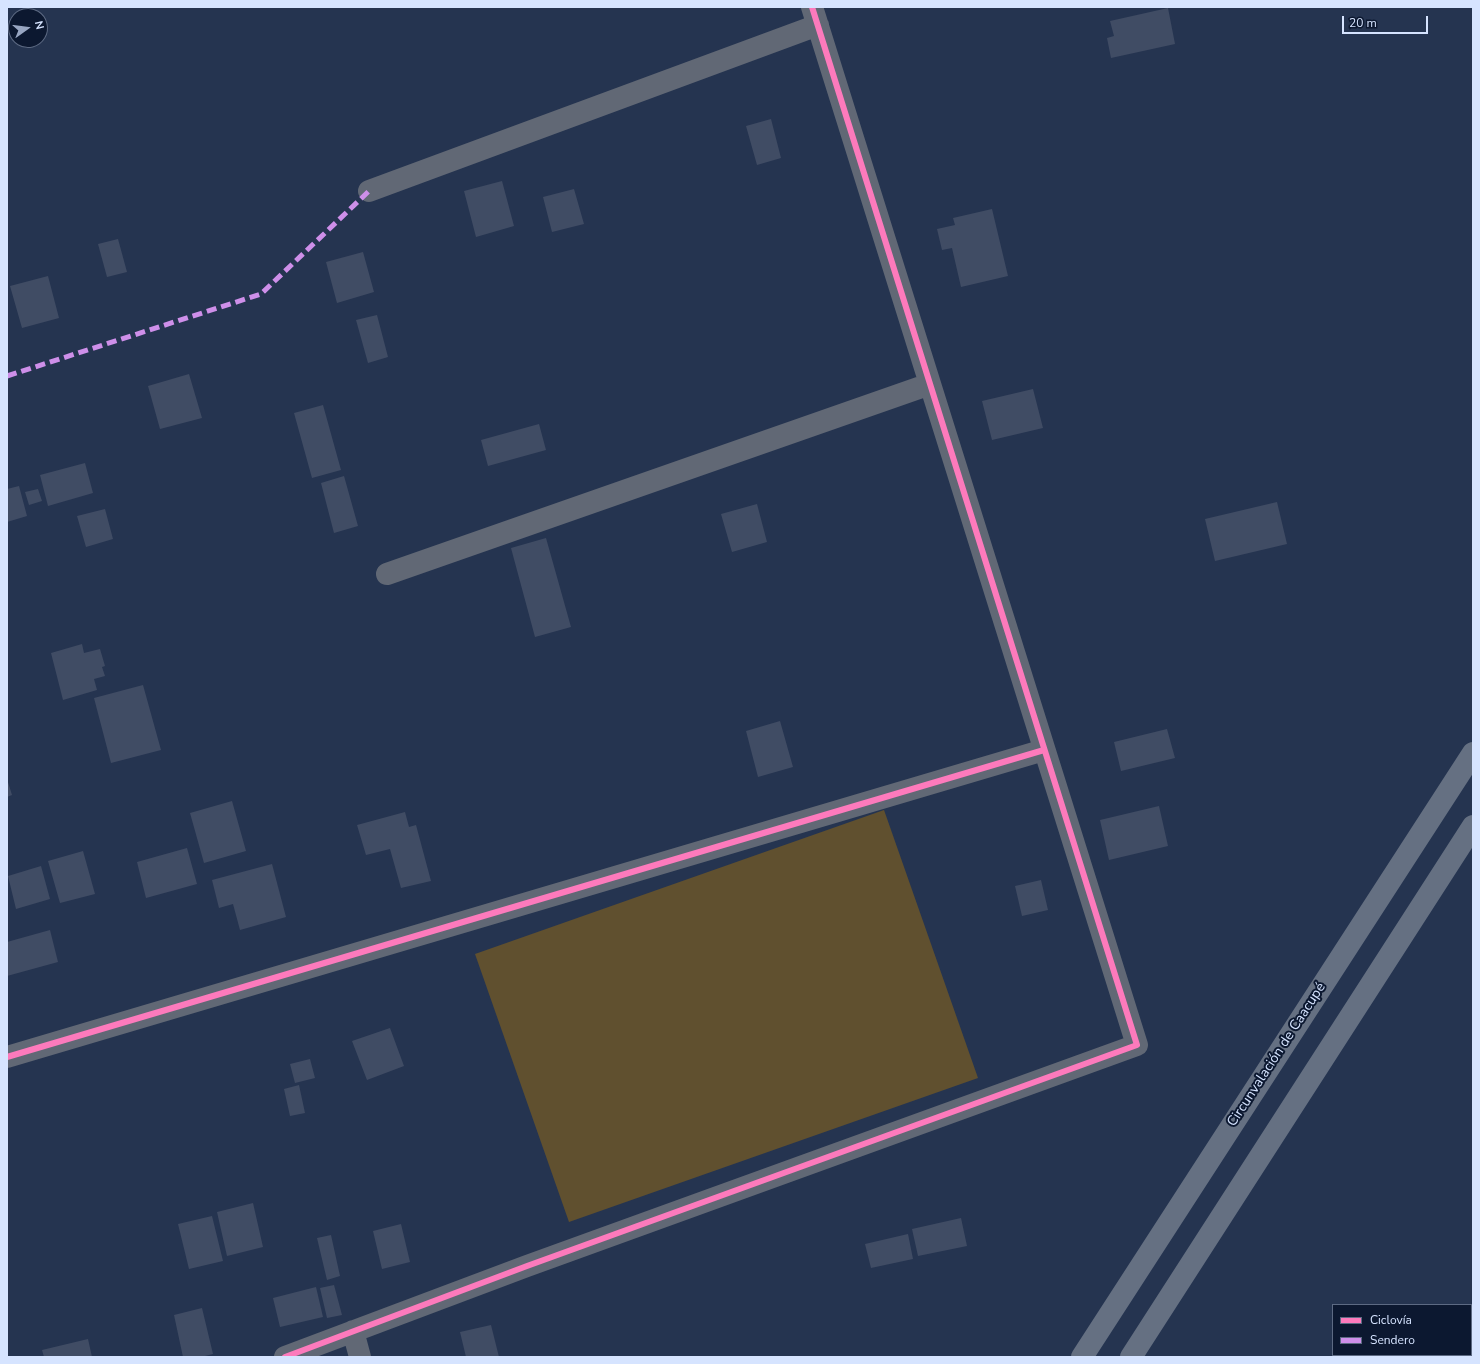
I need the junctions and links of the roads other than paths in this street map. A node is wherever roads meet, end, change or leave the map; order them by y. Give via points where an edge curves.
1 (815, 16) edge
2 (369, 191) dead end
3 (930, 384) junction
4 (387, 574) dead end
5 (1044, 750) junction
6 (1473, 753) edge
7 (1473, 826) edge
8 (7, 1057) edge
9 (353, 1332) junction
10 (285, 1357) edge
11 (360, 1357) edge
12 (1082, 1357) edge
13 (1131, 1357) edge

1 - 2 street
1 - 3 street
3 - 4 street
3 - 5 street
5 - 8 street
5 - 9 street via 1137,1045 526,1266
6 - 12 highway, Circunvalación de Caacupé
7 - 13 highway
9 - 10 street
9 - 11 street

